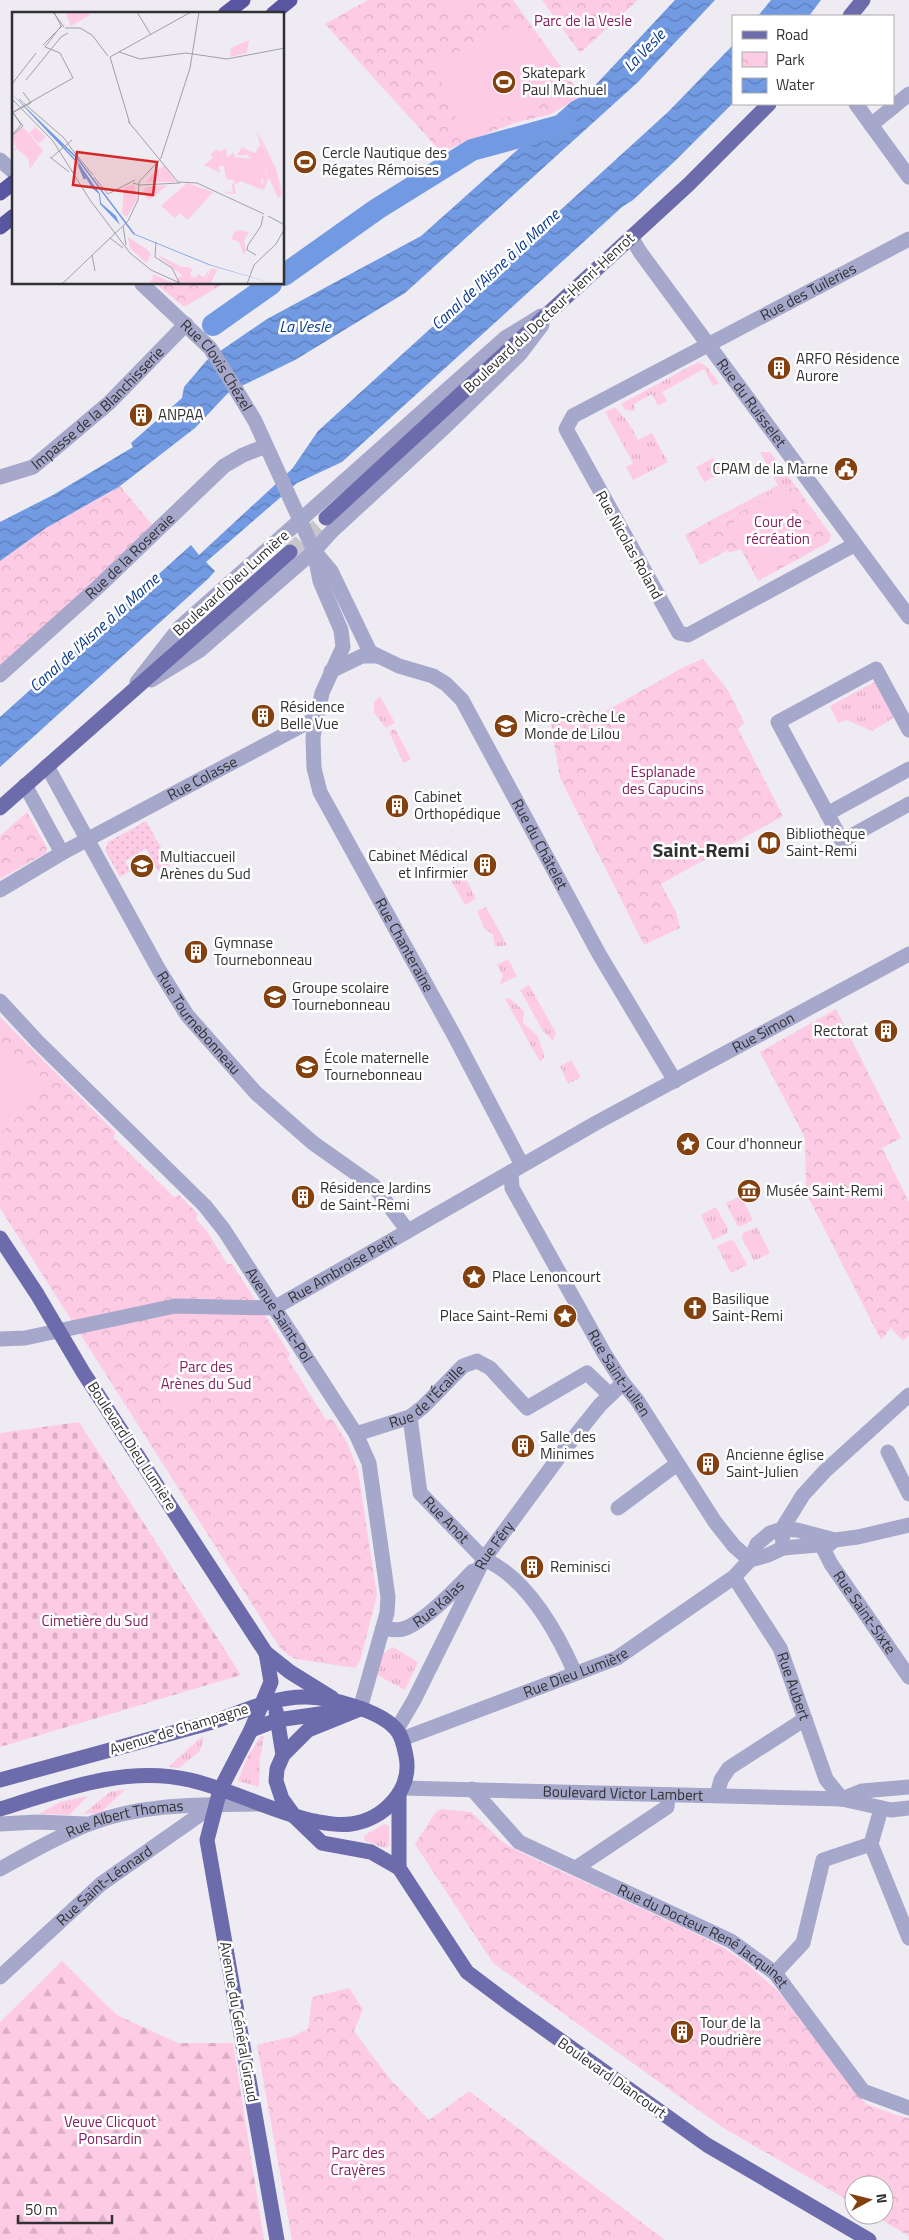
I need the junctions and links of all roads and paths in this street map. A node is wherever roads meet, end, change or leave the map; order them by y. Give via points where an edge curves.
1 (233, 0) edge
2 (243, 0) edge
3 (290, 0) edge
4 (863, 0) edge
5 (223, 12) edge
6 (228, 12) edge
7 (275, 12) edge
8 (851, 15) edge
9 (909, 94) edge
10 (768, 105) edge
11 (857, 105) edge
12 (871, 125) junction
13 (0, 160) edge
14 (12, 170) edge
15 (909, 176) edge
16 (12, 183) edge
17 (0, 192) edge
18 (12, 218) edge
19 (0, 227) edge
20 (631, 237) junction
21 (909, 239) edge
22 (143, 285) edge
23 (558, 305) junction
24 (186, 324) junction
25 (707, 344) junction
26 (266, 446) junction
27 (0, 477) edge
28 (298, 516) junction
29 (326, 518) tunnel mouth
30 (854, 545) junction
31 (314, 551) junction
32 (290, 552) tunnel mouth
33 (908, 612) edge
34 (371, 652) junction
35 (331, 671) junction
36 (0, 675) edge
37 (127, 695) junction
38 (316, 718) junction
39 (909, 730) edge
40 (47, 766) junction
41 (909, 769) edge
42 (25, 785) junction
43 (909, 804) edge
44 (0, 808) edge
45 (827, 814) junction
46 (88, 840) junction
47 (62, 853) junction
48 (0, 890) edge
49 (909, 954) edge
50 (0, 1000) edge
51 (676, 1081) junction
52 (617, 1112) joint
53 (516, 1169) junction
54 (408, 1231) junction
55 (0, 1238) edge
56 (274, 1308) junction
57 (59, 1330) junction
58 (0, 1339) edge
59 (623, 1383) junction
60 (909, 1394) edge
61 (610, 1395) junction
62 (410, 1417) junction
63 (356, 1434) junction
64 (888, 1452) dead end
65 (677, 1464) junction
66 (909, 1494) edge
67 (618, 1508) dead end
68 (909, 1525) edge
69 (782, 1529) junction
70 (828, 1543) junction
71 (783, 1548) junction
72 (484, 1559) junction
73 (750, 1560) junction
74 (734, 1577) junction
75 (383, 1628) junction
76 (266, 1653) junction
77 (575, 1673) junction
78 (909, 1678) edge
79 (340, 1702) junction
80 (268, 1703) junction
81 (360, 1709) junction
82 (805, 1719) junction
83 (277, 1720) junction
84 (251, 1730) junction
85 (400, 1734) junction
86 (283, 1755) junction
87 (0, 1780) edge
88 (909, 1787) edge
89 (472, 1789) junction
90 (220, 1790) junction
91 (401, 1791) junction
92 (668, 1795) junction
93 (717, 1795) junction
94 (842, 1800) junction
95 (215, 1804) junction
96 (259, 1804) junction
97 (909, 1808) edge
98 (0, 1809) edge
99 (882, 1809) junction
100 (295, 1817) junction
101 (0, 1824) edge
102 (90, 1824) junction
103 (871, 1844) junction
104 (0, 1868) edge
105 (399, 1868) junction
106 (576, 1868) junction
107 (909, 1938) edge
108 (775, 1973) junction
109 (0, 1977) edge
110 (909, 2108) edge
111 (277, 2240) edge
112 (869, 2240) edge

1 - 5 highway
2 - 6 highway
3 - 7 highway
4 - 8 main road
9 - 12 street
10 - 20 main road, Boulevard du Docteur-Henri-Henrot
11 - 12 street
12 - 15 street
13 - 14 street
16 - 17 highway
18 - 19 highway
20 - 23 main road, Boulevard du Docteur-Henri-Henrot
20 - 25 street, Rue du Ruisselet
21 - 25 street, Rue des Tuileries
22 - 24 street, Rue Clovis Chézel
23 - 28 street, Boulevard Dieu Lumière via 505,338
23 - 29 main road, Boulevard du Docteur-Henri-Henrot
23 - 31 street, Boulevard Dieu Lumière via 520,354
24 - 26 street, Rue Clovis Chézel via 210,348 255,421
24 - 27 street, Impasse de la Blanchisserie via 109,404 33,467
25 - 30 street, Rue du Ruisselet
25 - 30 street, Rue Nicolas Roland via 573,416 566,429 679,632 688,635
26 - 28 street, Rue Clovis Chézel
26 - 36 street, Rue de la Roseraie via 224,466 98,587
28 - 31 street, Rue Clovis Chézel
28 - 37 street, Boulevard Dieu Lumière via 180,627
30 - 33 street, Rue du Ruisselet
31 - 34 street via 331,571
31 - 35 street, Rue Chanteraine via 320,581 341,630 342,647
31 - 37 street, Boulevard Dieu Lumière via 200,650
32 - 37 main road, Boulevard Dieu Lumière
34 - 35 street
34 - 51 street, Rue du Châtelet via 433,676 462,700 599,954
35 - 38 street, Rue Chanteraine
37 - 40 main road, Boulevard Dieu Lumière
38 - 46 street, Rue Colasse
38 - 53 street, Rue Chanteraine via 312,750 320,792 455,1037
39 - 45 street via 876,669 778,722
40 - 42 main road, Boulevard Dieu Lumière
40 - 46 street, Rue Tournebonneau
41 - 45 street
42 - 44 main road, Boulevard Dieu Lumière
42 - 47 street
43 - 45 street via 842,841
46 - 47 street
46 - 54 street, Rue Tournebonneau via 159,970 192,1022 258,1095 313,1143 374,1186
47 - 48 street
49 - 51 street, Rue Simon
50 - 56 street, Avenue Saint-Pol via 38,1042 205,1206
51 - 52 street, Rue Simon
52 - 53 street, Rue Ambroise Petit
53 - 54 street, Rue Ambroise Petit
53 - 59 street, Rue Saint-Julien via 512,1188
54 - 56 street, Rue Ambroise Petit
55 - 57 main road, Boulevard Dieu Lumière
56 - 57 street, Rue Ambroise Petit via 175,1306
56 - 63 street, Avenue Saint-Pol
57 - 58 street, Rue Ambroise Petit via 24,1338
57 - 76 main road, Boulevard Dieu Lumière
59 - 61 street, Rue Féry
59 - 65 street, Rue Saint-Julien
60 - 69 street via 825,1471 803,1495
61 - 62 street, Rue de l'Écaille via 587,1373 527,1408 490,1368 477,1361 463,1366
61 - 72 street, Rue Féry
62 - 63 street, Rue de l'Écaille
62 - 72 street, Rue Anot via 420,1493
63 - 75 street, Avenue Saint-Pol via 368,1463 387,1589
64 - 66 street
65 - 67 street
65 - 73 street, Rue Saint-Julien via 734,1546
68 - 70 street
69 - 70 street via 810,1532
69 - 71 street
69 - 73 street, Rue Dieu Lumière via 770,1533 757,1544
70 - 71 street
70 - 78 street, Rue Saint-Sixte via 831,1564
71 - 73 street
72 - 75 street, Rue Kalas via 449,1596 412,1625 401,1630
72 - 77 street, Rue Anot via 497,1564 540,1606
72 - 85 street, Rue Féry
73 - 74 street, Rue Dieu Lumière
74 - 77 street, Rue Dieu Lumière via 617,1658
74 - 82 street, Rue Aubert via 780,1648
75 - 81 street, Avenue Saint-Pol
76 - 79 main road
76 - 80 main road via 271,1682
77 - 85 street, Rue Dieu Lumière
79 - 80 main road, Avenue de Champagne via 309,1697
79 - 81 main road, Avenue de Champagne
80 - 83 main road
80 - 84 main road, Avenue du Général Giraud
80 - 87 main road, Avenue de Champagne via 211,1722
81 - 83 main road
81 - 85 main road via 385,1718
81 - 86 main road via 308,1730
82 - 93 street via 729,1768
82 - 94 street, Rue Aubert via 826,1779
83 - 84 main road
83 - 86 main road
84 - 90 main road, Avenue du Général Giraud
85 - 91 main road via 408,1763
86 - 100 main road via 276,1781 282,1799
88 - 94 street via 862,1791
89 - 91 street, Boulevard Victor Lambert
89 - 92 street, Boulevard Victor Lambert
89 - 106 street, Rue du Docteur René Jacquinet via 519,1842
90 - 95 main road, Avenue du Général Giraud
90 - 96 main road, Avenue de Champagne
90 - 98 main road, Avenue de Champagne via 169,1776 124,1777 89,1783
91 - 100 main road via 390,1805 372,1818 351,1824
91 - 105 main road, Boulevard Diancourt via 397,1844
92 - 93 street, Boulevard Victor Lambert
92 - 106 street via 667,1807
93 - 94 street, Boulevard Victor Lambert
94 - 99 street
95 - 96 street, Rue Albert Thomas
95 - 102 street, Rue Albert Thomas via 173,1805
95 - 109 street, Rue Saint-Léonard via 101,1884
95 - 111 main road, Avenue du Général Giraud via 207,1840
96 - 100 main road, Avenue de Champagne
97 - 99 street
99 - 103 street
100 - 105 main road, Boulevard Diancourt via 322,1843 371,1852
101 - 102 street
102 - 104 street, Rue Albert Thomas
103 - 107 street
103 - 108 street via 824,1860 803,1943
105 - 112 main road, Boulevard Diancourt via 468,1972 485,1986 707,2145
106 - 108 street, Rue du Docteur René Jacquinet via 730,1941
108 - 110 street, Rue du Docteur René Jacquinet via 863,2091

